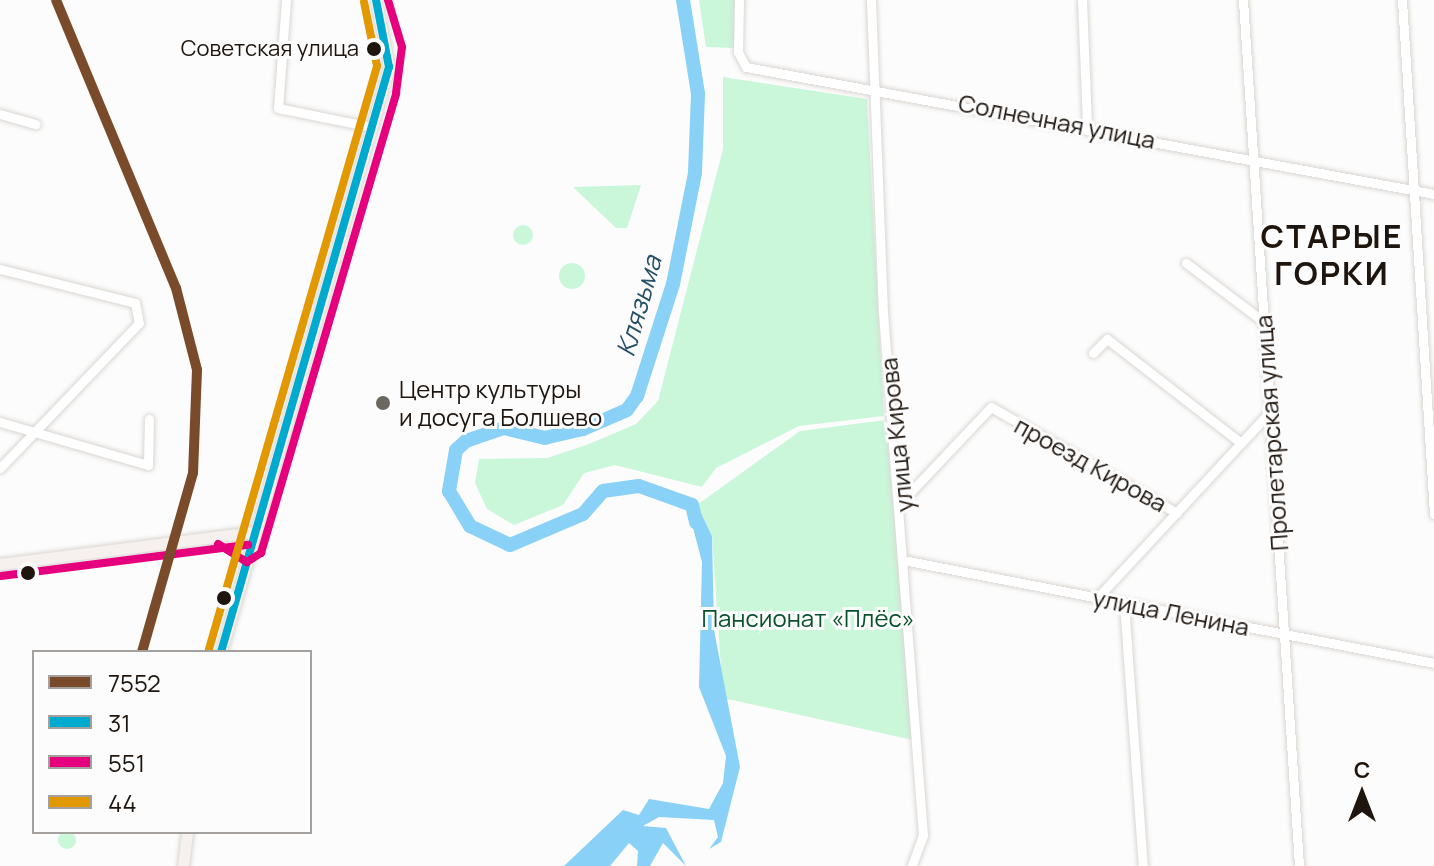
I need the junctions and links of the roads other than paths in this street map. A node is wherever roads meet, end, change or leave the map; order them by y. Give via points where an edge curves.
1 (286, 0) edge
2 (376, 0) edge
3 (739, 0) edge
4 (871, 0) edge
5 (1082, 0) edge
6 (1243, 0) edge
7 (1402, 0) edge
8 (873, 85) junction
9 (0, 114) edge
10 (36, 124) dead end
11 (371, 127) junction
12 (1087, 127) junction
13 (1255, 158) junction
14 (1413, 190) junction
15 (1434, 194) edge
16 (1186, 263) dead end
17 (0, 269) edge
18 (1264, 322) junction
19 (1093, 353) dead end
20 (1271, 411) junction
21 (149, 419) dead end
22 (0, 422) edge
23 (32, 431) junction
24 (1240, 442) junction
25 (0, 468) edge
26 (903, 500) junction
27 (1177, 513) junction
28 (1434, 514) edge
29 (254, 532) junction
30 (225, 534) junction
31 (249, 550) junction
32 (908, 561) junction
33 (0, 564) edge
34 (1097, 598) junction
35 (1124, 603) junction
36 (1284, 635) junction
37 (222, 650) edge
38 (1434, 663) edge
39 (187, 834) edge
40 (916, 865) edge
41 (183, 866) edge
42 (1143, 866) edge
43 (1299, 866) edge

1 - 11 street via 278,108
2 - 11 main road via 389,67
3 - 8 street, Солнечная улица via 738,52 746,67
4 - 8 street, улица Кирова
5 - 12 street
6 - 13 street, Пролетарская улица
7 - 14 street
8 - 12 street, Солнечная улица
8 - 26 street, улица Кирова via 883,312
9 - 10 street
11 - 29 main road
12 - 13 street, Солнечная улица
13 - 14 street, Солнечная улица
13 - 18 street, Пролетарская улица
14 - 15 street, Солнечная улица
14 - 28 street
16 - 18 street
17 - 23 street via 135,303 139,323
18 - 20 street, Пролетарская улица
19 - 24 street via 1107,339
20 - 24 street
20 - 36 street, Пролетарская улица
21 - 23 street via 148,465
22 - 23 street
23 - 25 street
24 - 27 street
26 - 27 street, проезд Кирова via 991,407
26 - 32 street, улица Кирова
27 - 34 street
29 - 30 main road
29 - 31 main road
30 - 31 main road
30 - 33 main road
31 - 37 main road
32 - 34 street, улица Ленина
32 - 40 street, улица Кирова via 923,835
34 - 35 street, улица Ленина
35 - 36 street, улица Ленина
35 - 42 street
36 - 38 street, улица Ленина
36 - 43 street, Пролетарская улица
39 - 41 main road

